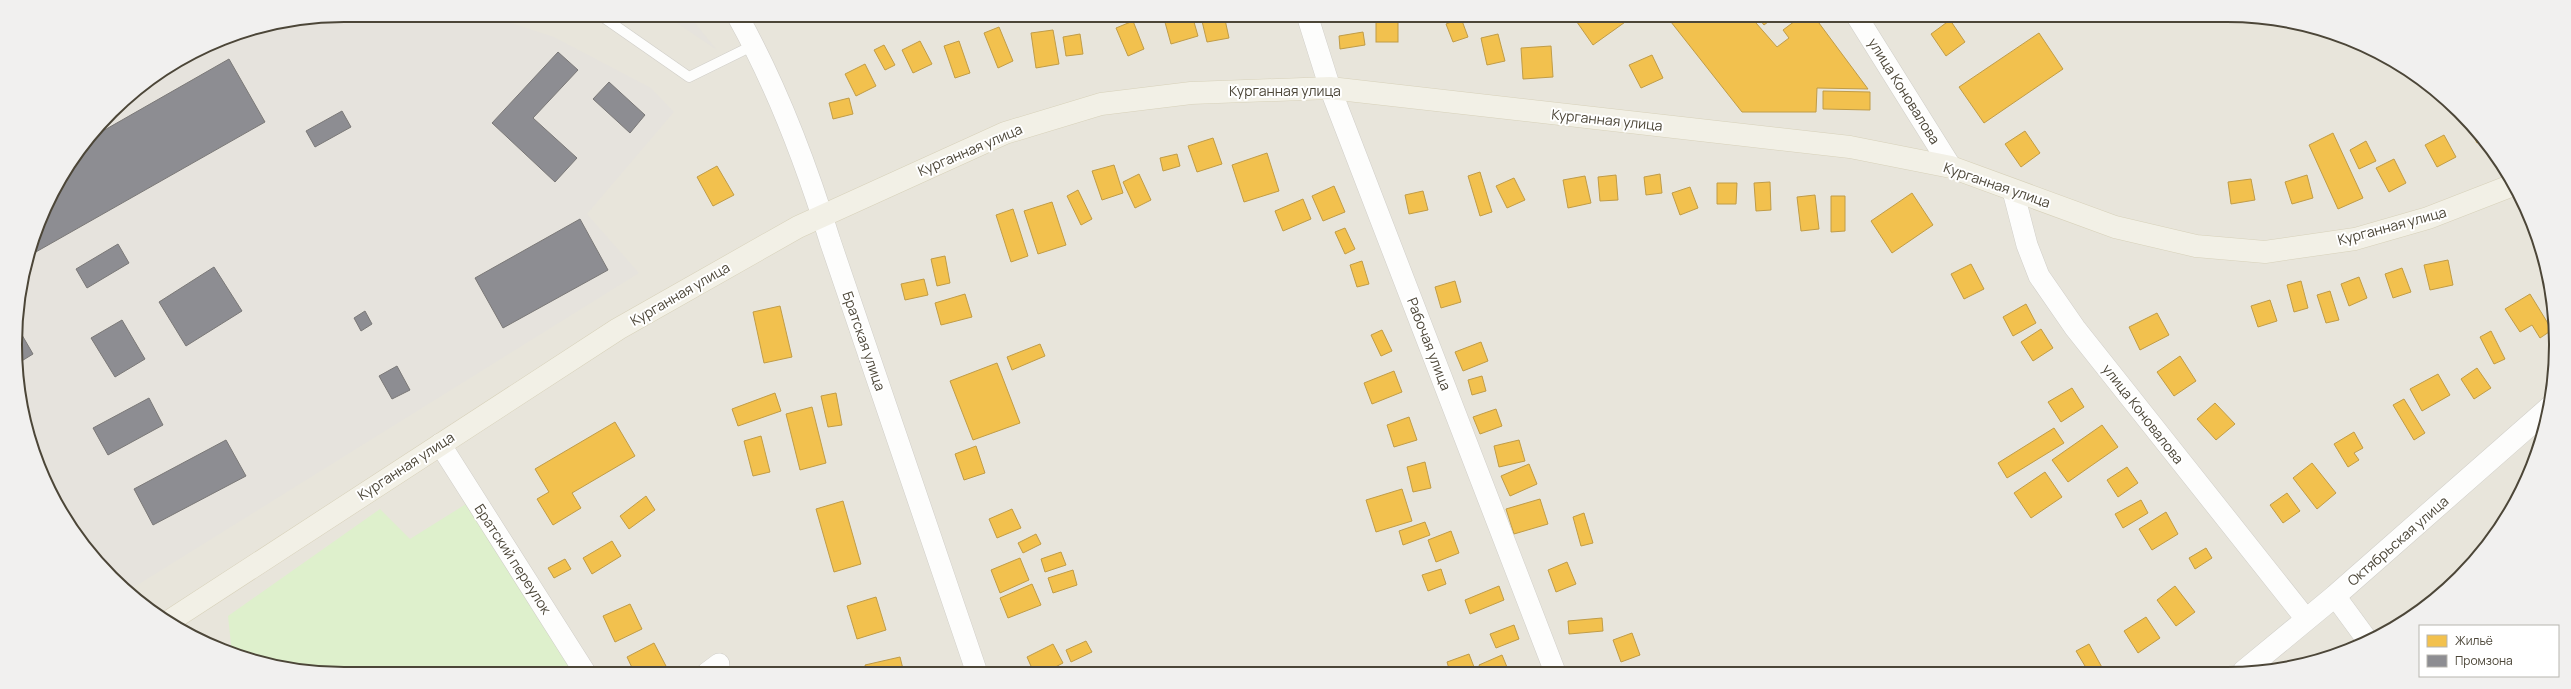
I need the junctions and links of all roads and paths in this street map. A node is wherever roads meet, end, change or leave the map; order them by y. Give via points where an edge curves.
1 (610, 22) edge
2 (741, 22) edge
3 (1309, 22) edge
4 (1860, 22) edge
5 (754, 45) junction
6 (1330, 88) junction
7 (1952, 167) junction
8 (2508, 187) edge
9 (2013, 190) junction
10 (822, 215) junction
11 (2541, 415) edge
12 (440, 444) junction
13 (2335, 596) junction
14 (2306, 619) junction
15 (177, 620) edge
16 (2364, 636) edge
17 (2250, 666) edge
18 (582, 667) edge
19 (975, 667) edge
20 (1553, 667) edge

1 - 5 lane via 690,77
2 - 5 street, Братская улица
3 - 6 street, Рабочая улица
4 - 7 street, улица Коновалова
5 - 10 street, Братская улица via 811,178
6 - 7 main road, Курганная улица via 1850,147
6 - 10 main road, Курганная улица via 1191,93 1100,104 1004,133
6 - 20 street, Рабочая улица
7 - 9 main road, Курганная улица
8 - 9 main road, Курганная улица via 2428,218 2355,239 2265,252 2196,246 2115,227
9 - 14 street, улица Коновалова via 2027,245 2039,276 2075,328
10 - 12 main road, Курганная улица via 618,330
10 - 19 street, Братская улица
11 - 13 street, Октябрьская улица
12 - 15 main road, Курганная улица
12 - 18 street, Братский переулок
13 - 14 street, Октябрьская улица
13 - 16 street
14 - 17 street, Октябрьская улица

